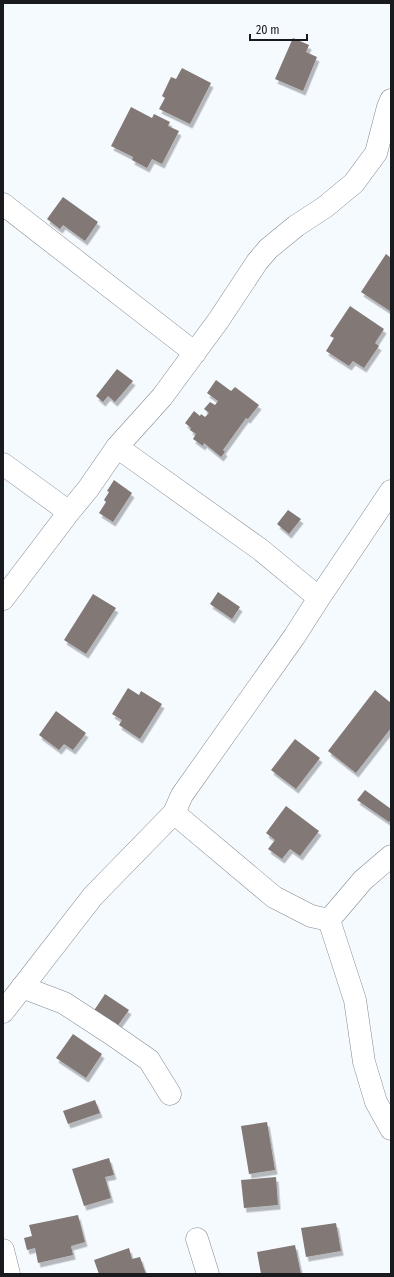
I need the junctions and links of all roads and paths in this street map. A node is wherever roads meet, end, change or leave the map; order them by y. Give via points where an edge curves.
1 (391, 100) edge
2 (3, 204) edge
3 (195, 353) junction
4 (118, 447) junction
5 (3, 464) edge
6 (391, 491) edge
7 (69, 512) junction
8 (319, 598) junction
9 (3, 599) edge
10 (174, 813) junction
11 (391, 856) edge
12 (329, 920) junction
13 (22, 987) junction
14 (3, 1012) edge
15 (170, 1094) dead end
16 (391, 1129) edge
17 (197, 1239) dead end
18 (3, 1250) edge
19 (9, 1274) edge
20 (208, 1274) edge

1 - 3 street via 376,153 354,183 268,249
2 - 3 street
3 - 4 street via 162,397
4 - 7 street
4 - 8 street via 261,550
5 - 7 street
6 - 8 street
7 - 9 street
8 - 10 street via 182,795
10 - 12 street via 274,896 311,916
10 - 13 street via 93,896
11 - 12 street via 363,880
12 - 16 street via 355,1000 364,1062 376,1102
13 - 14 street
13 - 15 street via 64,1003 149,1060
17 - 20 street
18 - 19 street

